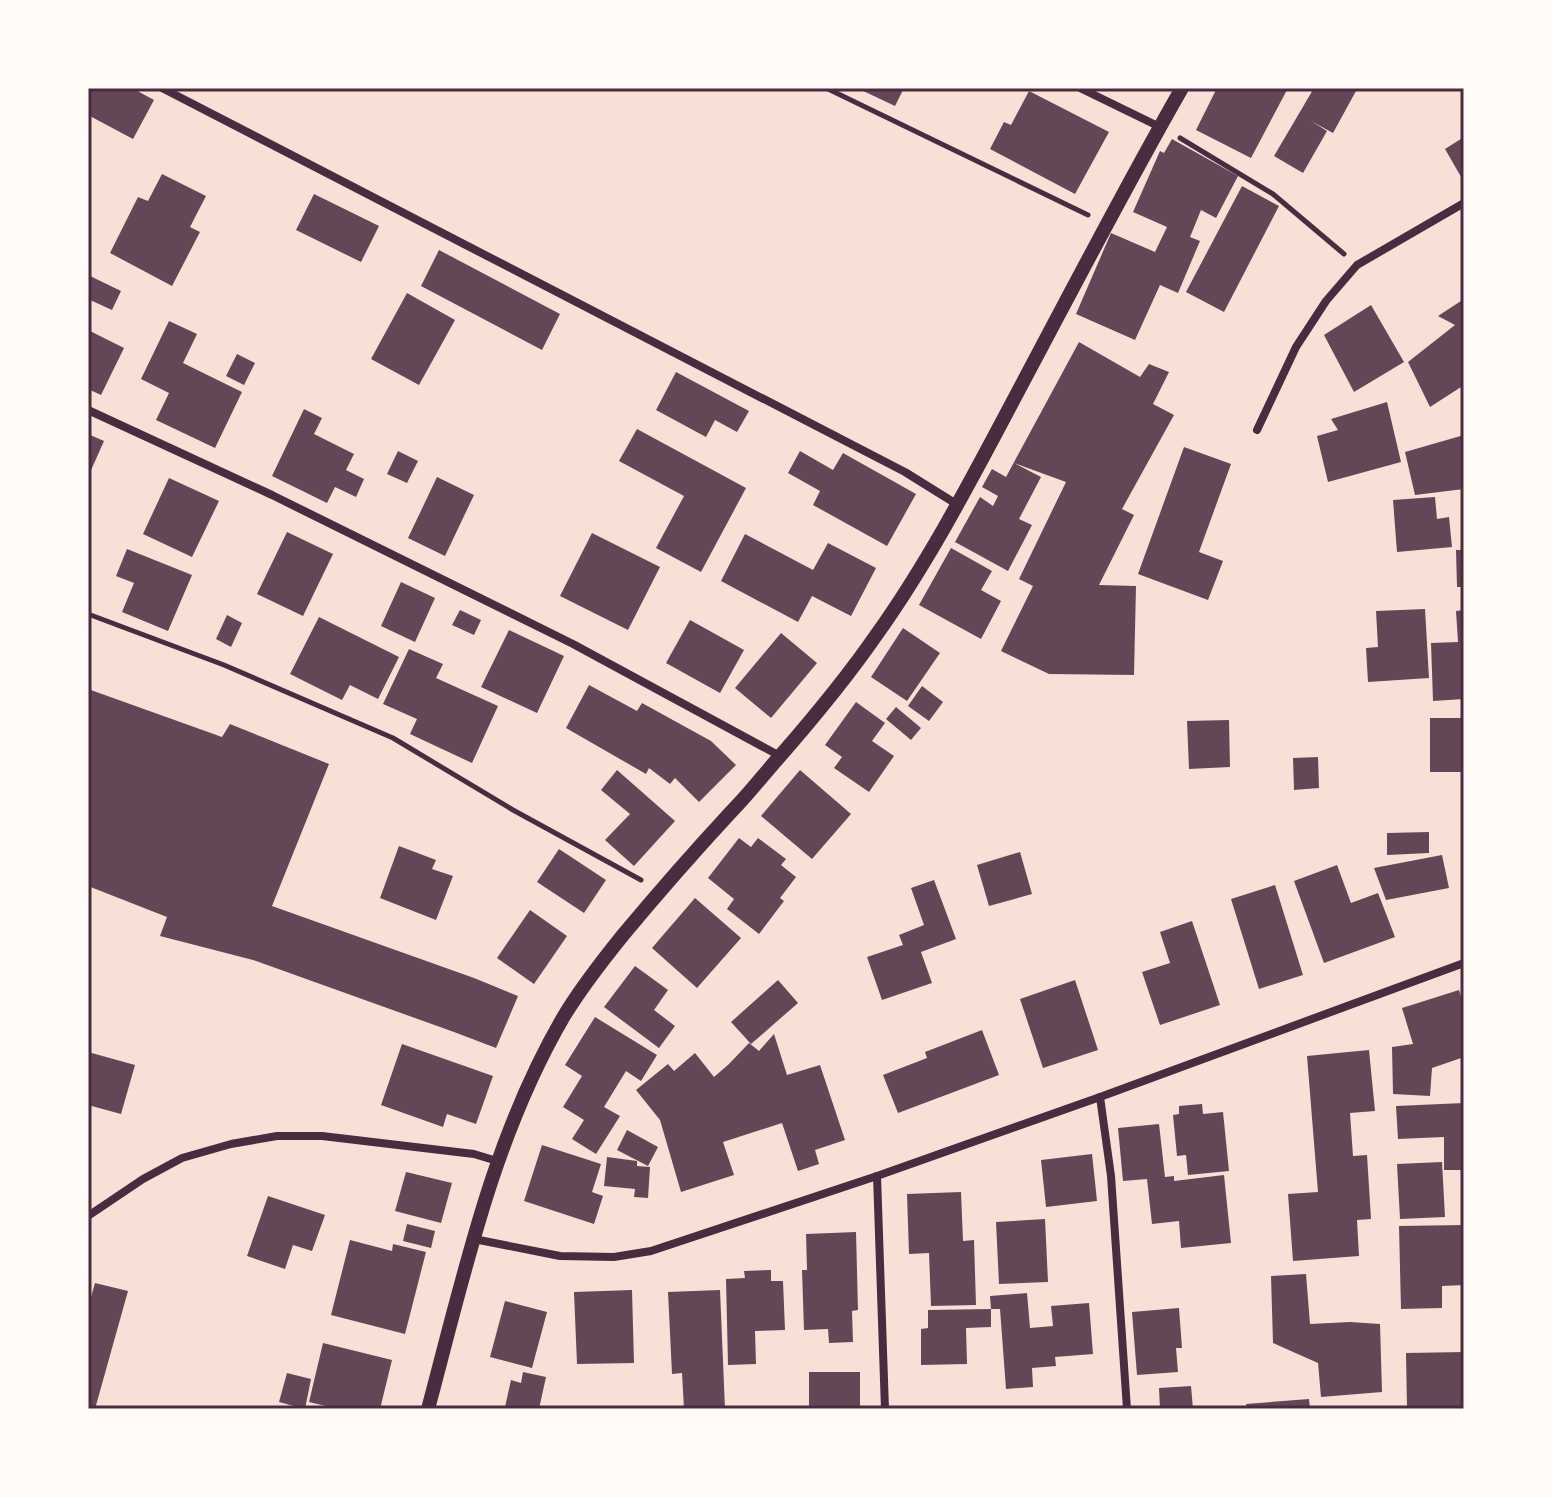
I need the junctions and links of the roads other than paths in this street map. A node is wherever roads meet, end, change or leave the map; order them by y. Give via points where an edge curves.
1 (162, 88) edge
2 (1080, 88) edge
3 (1182, 88) edge
4 (1160, 127) junction
5 (1464, 203) edge
6 (88, 410) edge
7 (1257, 430) dead end
8 (958, 505) junction
9 (780, 756) junction
10 (1464, 963) edge
11 (1100, 1097) junction
12 (497, 1161) junction
13 (877, 1176) junction
14 (88, 1216) edge
15 (474, 1239) junction
16 (428, 1409) edge
17 (885, 1409) edge
18 (1127, 1409) edge

1 - 8 street via 905,472
2 - 4 street
3 - 4 street
4 - 8 street
5 - 7 street via 1357,265 1296,347
6 - 9 street via 573,644
8 - 9 street via 877,635
9 - 12 street via 660,891 566,1013 526,1088
10 - 11 street
11 - 13 street
11 - 18 street via 1111,1176
12 - 14 street via 322,1136 277,1136 182,1158
12 - 15 street
13 - 15 street via 651,1251 614,1257 560,1256
13 - 17 street
15 - 16 street

